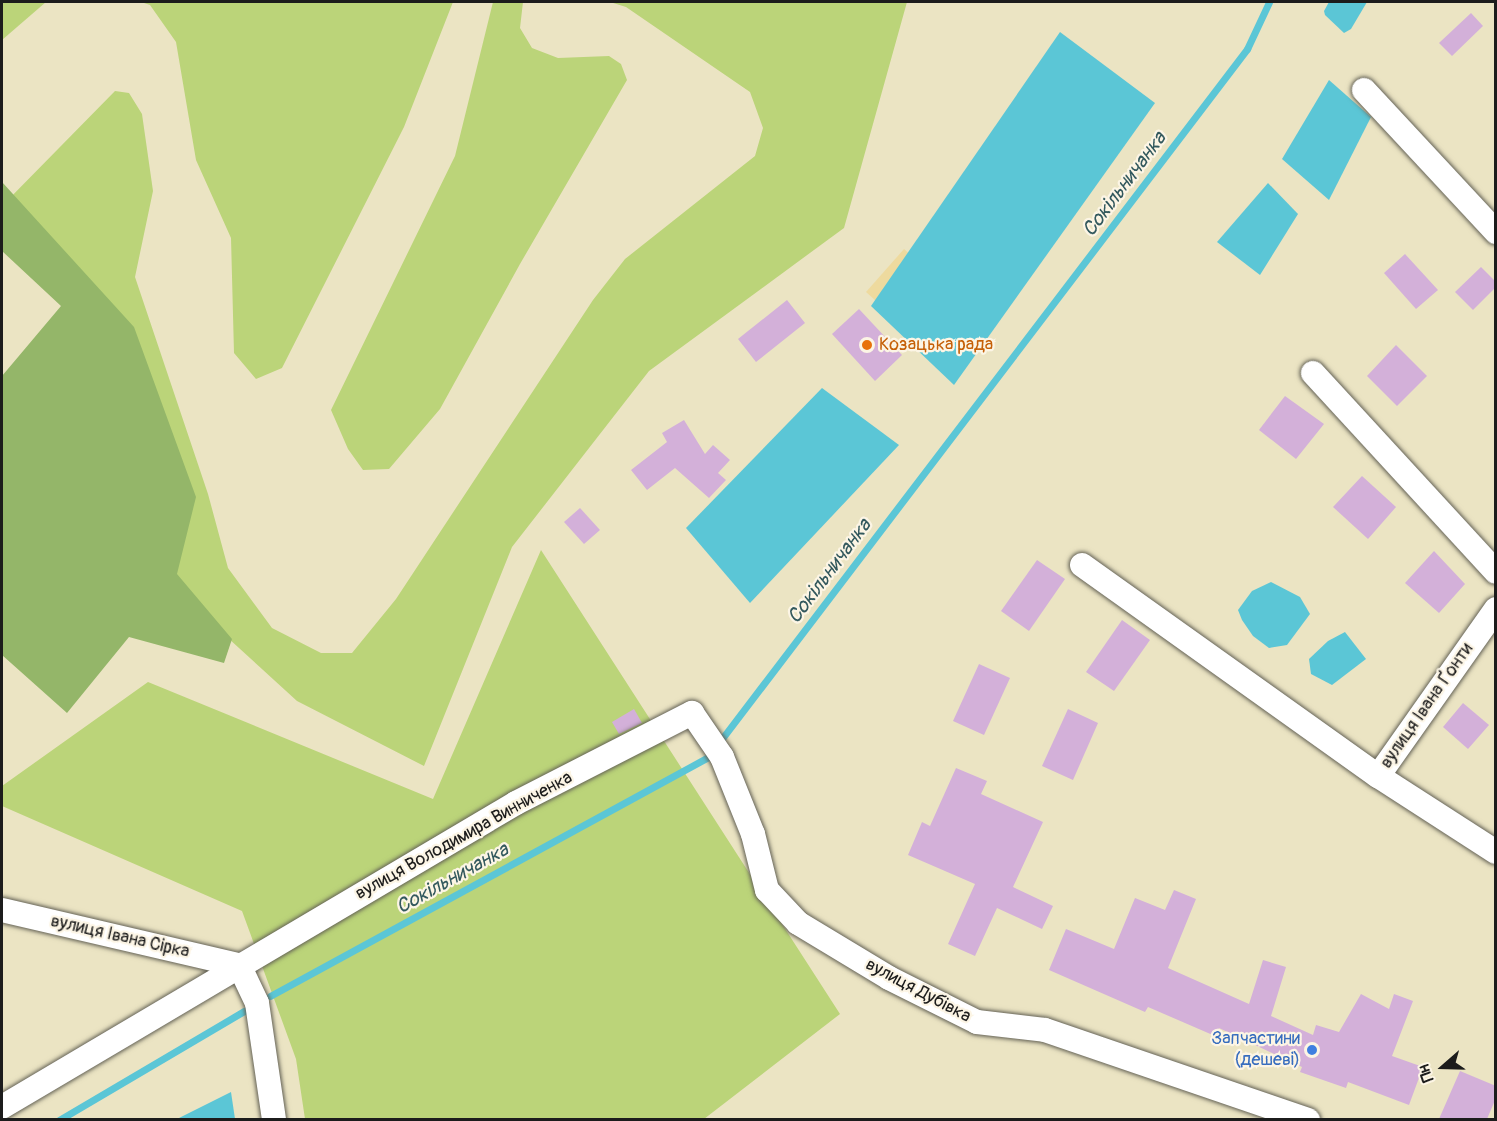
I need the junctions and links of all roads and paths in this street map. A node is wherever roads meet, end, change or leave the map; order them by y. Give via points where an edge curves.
1 (1364, 90) dead end
2 (1496, 232) edge
3 (1312, 373) dead end
4 (1082, 565) dead end
5 (1496, 572) edge
6 (1496, 609) edge
7 (692, 713) joint
8 (1378, 776) junction
9 (1496, 852) edge
10 (2, 910) edge
11 (239, 965) junction
12 (2, 1107) edge
13 (274, 1119) edge
14 (1308, 1119) edge

1 - 2 street
3 - 5 street
4 - 8 street
6 - 8 street, вулиця Івана Ґонти
7 - 11 street, вулиця Володимира Винниченка via 516,803
7 - 14 street, вулиця Дубівка via 718,751 753,834 767,890 798,923 889,978 976,1023 1045,1030
8 - 9 street, вулиця Івана Ґонти
10 - 11 street, вулиця Івана Сірка
11 - 12 street, вулиця Володимира Винниченка
11 - 13 street via 257,1003

